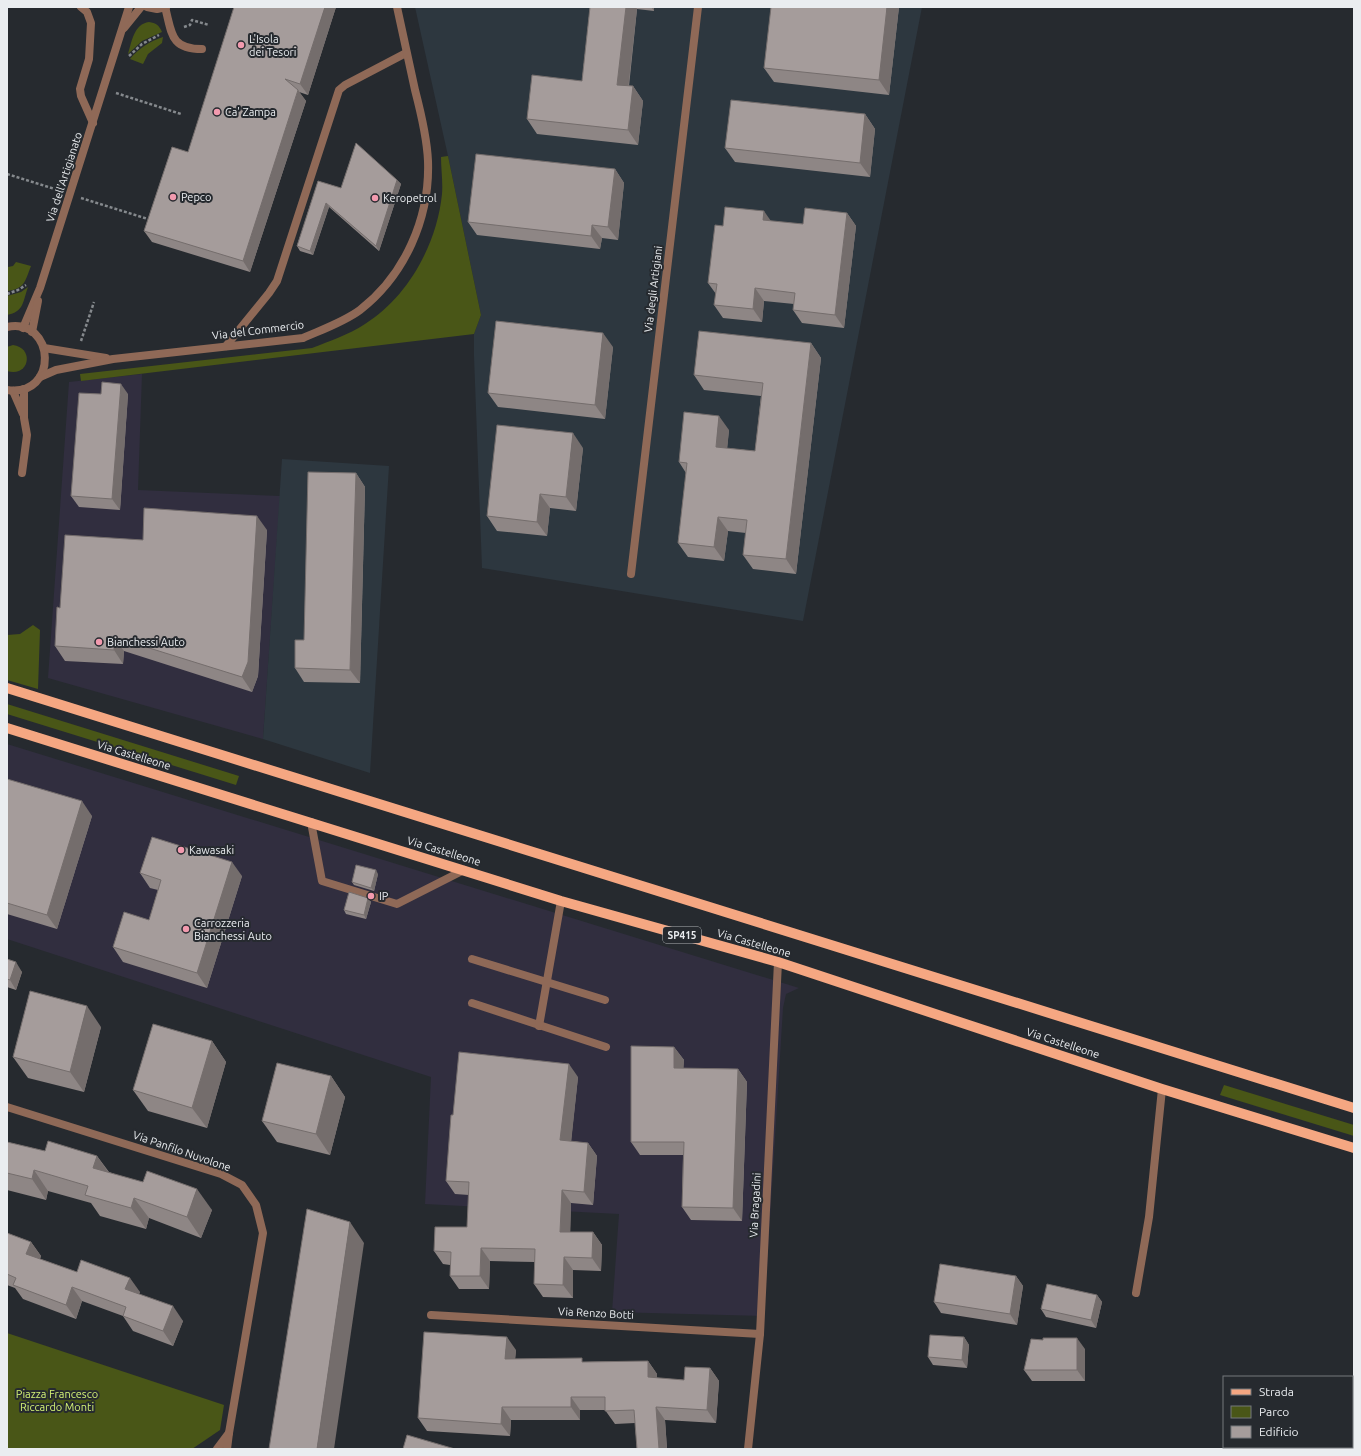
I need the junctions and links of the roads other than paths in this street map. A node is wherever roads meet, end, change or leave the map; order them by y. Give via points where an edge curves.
1 (81, 7) edge
2 (129, 7) edge
3 (141, 7) edge
4 (147, 7) edge
5 (166, 7) edge
6 (397, 7) edge
7 (698, 7) edge
8 (122, 32) junction
9 (202, 49) dead end
10 (406, 53) junction
11 (93, 124) junction
12 (40, 288) junction
13 (7, 327) edge
14 (23, 328) junction
15 (32, 332) junction
16 (226, 346) junction
17 (44, 348) junction
18 (113, 359) junction
19 (40, 377) junction
20 (24, 389) junction
21 (10, 390) edge
22 (24, 418) junction
23 (22, 473) dead end
24 (631, 574) dead end
25 (9, 688) edge
26 (7, 728) edge
27 (311, 822) junction
28 (464, 870) junction
29 (561, 901) junction
30 (472, 959) dead end
31 (778, 962) junction
32 (547, 982) junction
33 (606, 1000) dead end
34 (472, 1003) dead end
35 (538, 1026) junction
36 (606, 1047) dead end
37 (1162, 1089) junction
38 (7, 1107) edge
39 (1354, 1108) edge
40 (1354, 1148) edge
41 (1136, 1293) dead end
42 (431, 1315) dead end
43 (760, 1334) junction
44 (228, 1433) junction
45 (217, 1449) edge
46 (227, 1449) edge
47 (748, 1449) edge

1 - 11 street via 87,12 91,23 89,59 80,89
2 - 8 street, Via dell'Artigianato
3 - 8 street
4 - 5 street
5 - 9 street via 174,40 183,47
6 - 10 street, Via del Commercio
7 - 24 street, Via degli Artigiani
8 - 11 street, Via dell'Artigianato
10 - 16 street via 339,90 277,281
10 - 16 street, Via del Commercio via 423,124 428,161 427,192 420,224 397,270 381,291 359,311 332,326 303,338
11 - 12 street, Via dell'Artigianato
12 - 14 street, Via dell'Artigianato
12 - 15 street
13 - 14 street
14 - 15 street
15 - 17 street
16 - 18 street, Via del Commercio
17 - 18 street, Via del Commercio
17 - 19 street via 45,363
18 - 19 street, Via del Commercio via 56,370
19 - 20 street, Via del Commercio
20 - 21 street
20 - 22 street
21 - 22 street
22 - 23 street via 27,435
25 - 39 main road, Via Castelleone
26 - 27 main road, Via Castelleone / SP415
27 - 28 main road, Via Castelleone / SP415
27 - 28 street via 322,882 397,904
28 - 29 main road, Via Castelleone / SP415
29 - 31 main road, Via Castelleone / SP415
29 - 32 street
30 - 32 street
31 - 37 main road, Via Castelleone / SP415
31 - 43 street, Via Bragadini
32 - 33 street
32 - 35 street
34 - 35 street
35 - 36 street
37 - 40 main road, Via Castelleone / SP415
37 - 41 street via 1149,1217
38 - 44 street, Via Panfilo Nuvolone via 221,1174 242,1185 256,1205 263,1233
42 - 43 street, Via Renzo Botti
43 - 47 street, Via Bragadini
44 - 45 street, Via Panfilo Nuvolone
44 - 46 street, Via Panfilo Nuvolone

